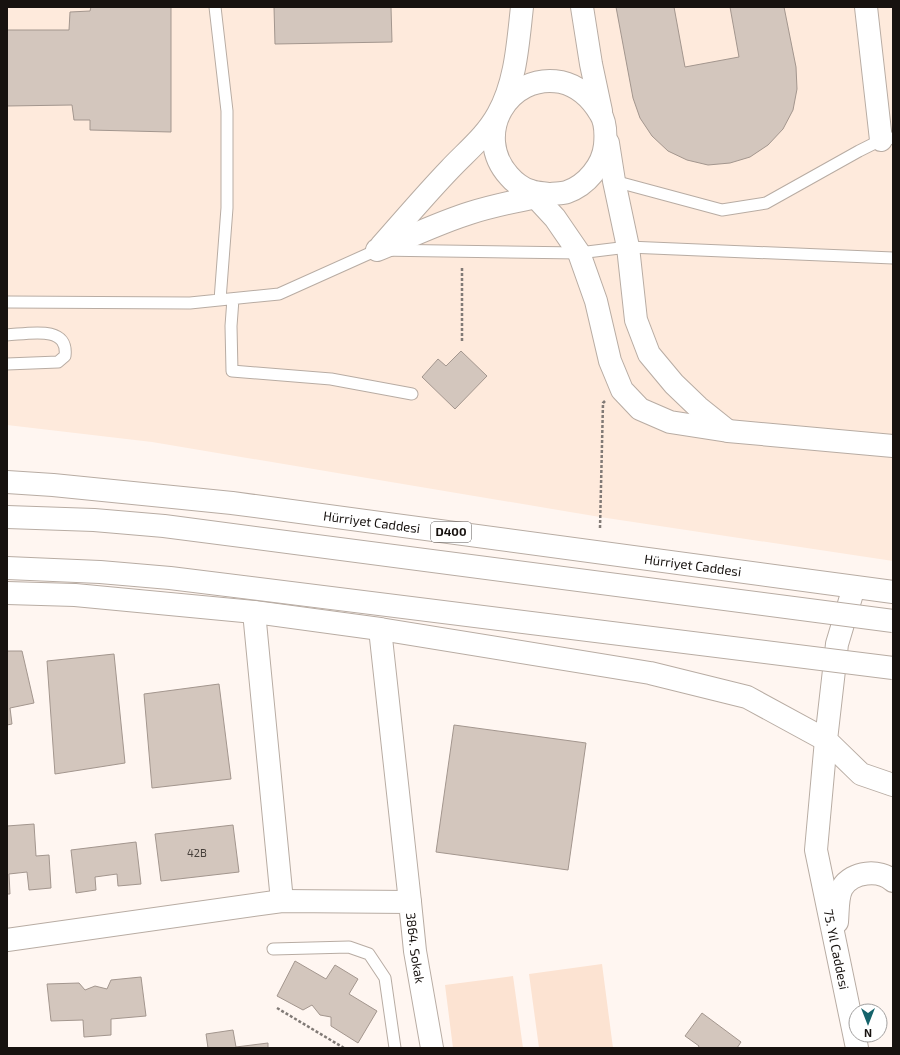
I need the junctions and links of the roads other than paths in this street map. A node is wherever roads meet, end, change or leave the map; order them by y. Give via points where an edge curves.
1 (215, 7) edge
2 (522, 7) edge
3 (582, 7) edge
4 (866, 7) edge
5 (498, 114) junction
6 (604, 125) junction
7 (887, 139) edge
8 (614, 180) junction
9 (538, 194) junction
10 (628, 247) junction
11 (377, 250) junction
12 (579, 253) junction
13 (893, 258) edge
14 (233, 299) junction
15 (220, 300) junction
16 (7, 302) edge
17 (7, 335) edge
18 (7, 364) edge
19 (412, 394) dead end
20 (728, 431) junction
21 (893, 446) edge
22 (7, 482) edge
23 (7, 516) edge
24 (7, 568) edge
25 (854, 587) junction
26 (893, 592) edge
27 (7, 593) edge
28 (254, 612) junction
29 (893, 620) edge
30 (380, 629) junction
31 (893, 668) edge
32 (826, 740) junction
33 (893, 785) edge
34 (893, 881) edge
35 (282, 901) junction
36 (410, 902) junction
37 (7, 940) edge
38 (836, 944) junction
39 (272, 949) dead end
40 (395, 1048) edge
41 (432, 1048) edge
42 (857, 1048) edge

1 - 15 lane via 227,111 227,208
2 - 5 main road via 510,87
3 - 6 main road
4 - 7 main road
5 - 6 main road via 509,98 525,87 542,82 561,82 578,89 592,101
5 - 9 main road via 493,131 494,150 501,168 514,182
5 - 11 main road via 478,141
6 - 8 main road
6 - 9 main road via 604,152 597,169 584,183 567,192
7 - 8 lane via 858,151 766,203 722,210
8 - 10 main road
9 - 11 main road via 470,213
9 - 12 main road
10 - 12 lane
10 - 13 lane
10 - 20 main road via 636,320 649,354 674,384
11 - 12 lane
11 - 14 lane via 279,294
12 - 20 main road via 596,300 610,361 622,390 640,409 670,422
14 - 15 lane
14 - 19 lane via 232,370 330,379
15 - 16 lane via 190,303
17 - 18 lane via 50,333 60,337 66,348 66,356 58,362
20 - 21 main road
22 - 25 main road, Hürriyet Caddesi / D400 via 232,503
23 - 29 main road, bridge via 164,526
24 - 31 main road, bridge via 170,578
25 - 26 main road, Hürriyet Caddesi / D400
25 - 32 main road via 837,644
27 - 28 main road via 75,595
28 - 30 main road
28 - 35 main road
30 - 32 main road via 650,673 747,697
30 - 36 main road
32 - 33 main road via 861,774
32 - 38 main road, 75. Yıl Caddesi via 816,850
34 - 38 main road via 888,876 872,873 849,880 842,888 839,899
35 - 36 main road, 3864. Sokak
35 - 37 main road, 3864. Sokak
36 - 41 main road, 3864. Sokak via 415,951
38 - 42 main road, 75. Yıl Caddesi
39 - 40 lane via 349,948 369,954 385,978

